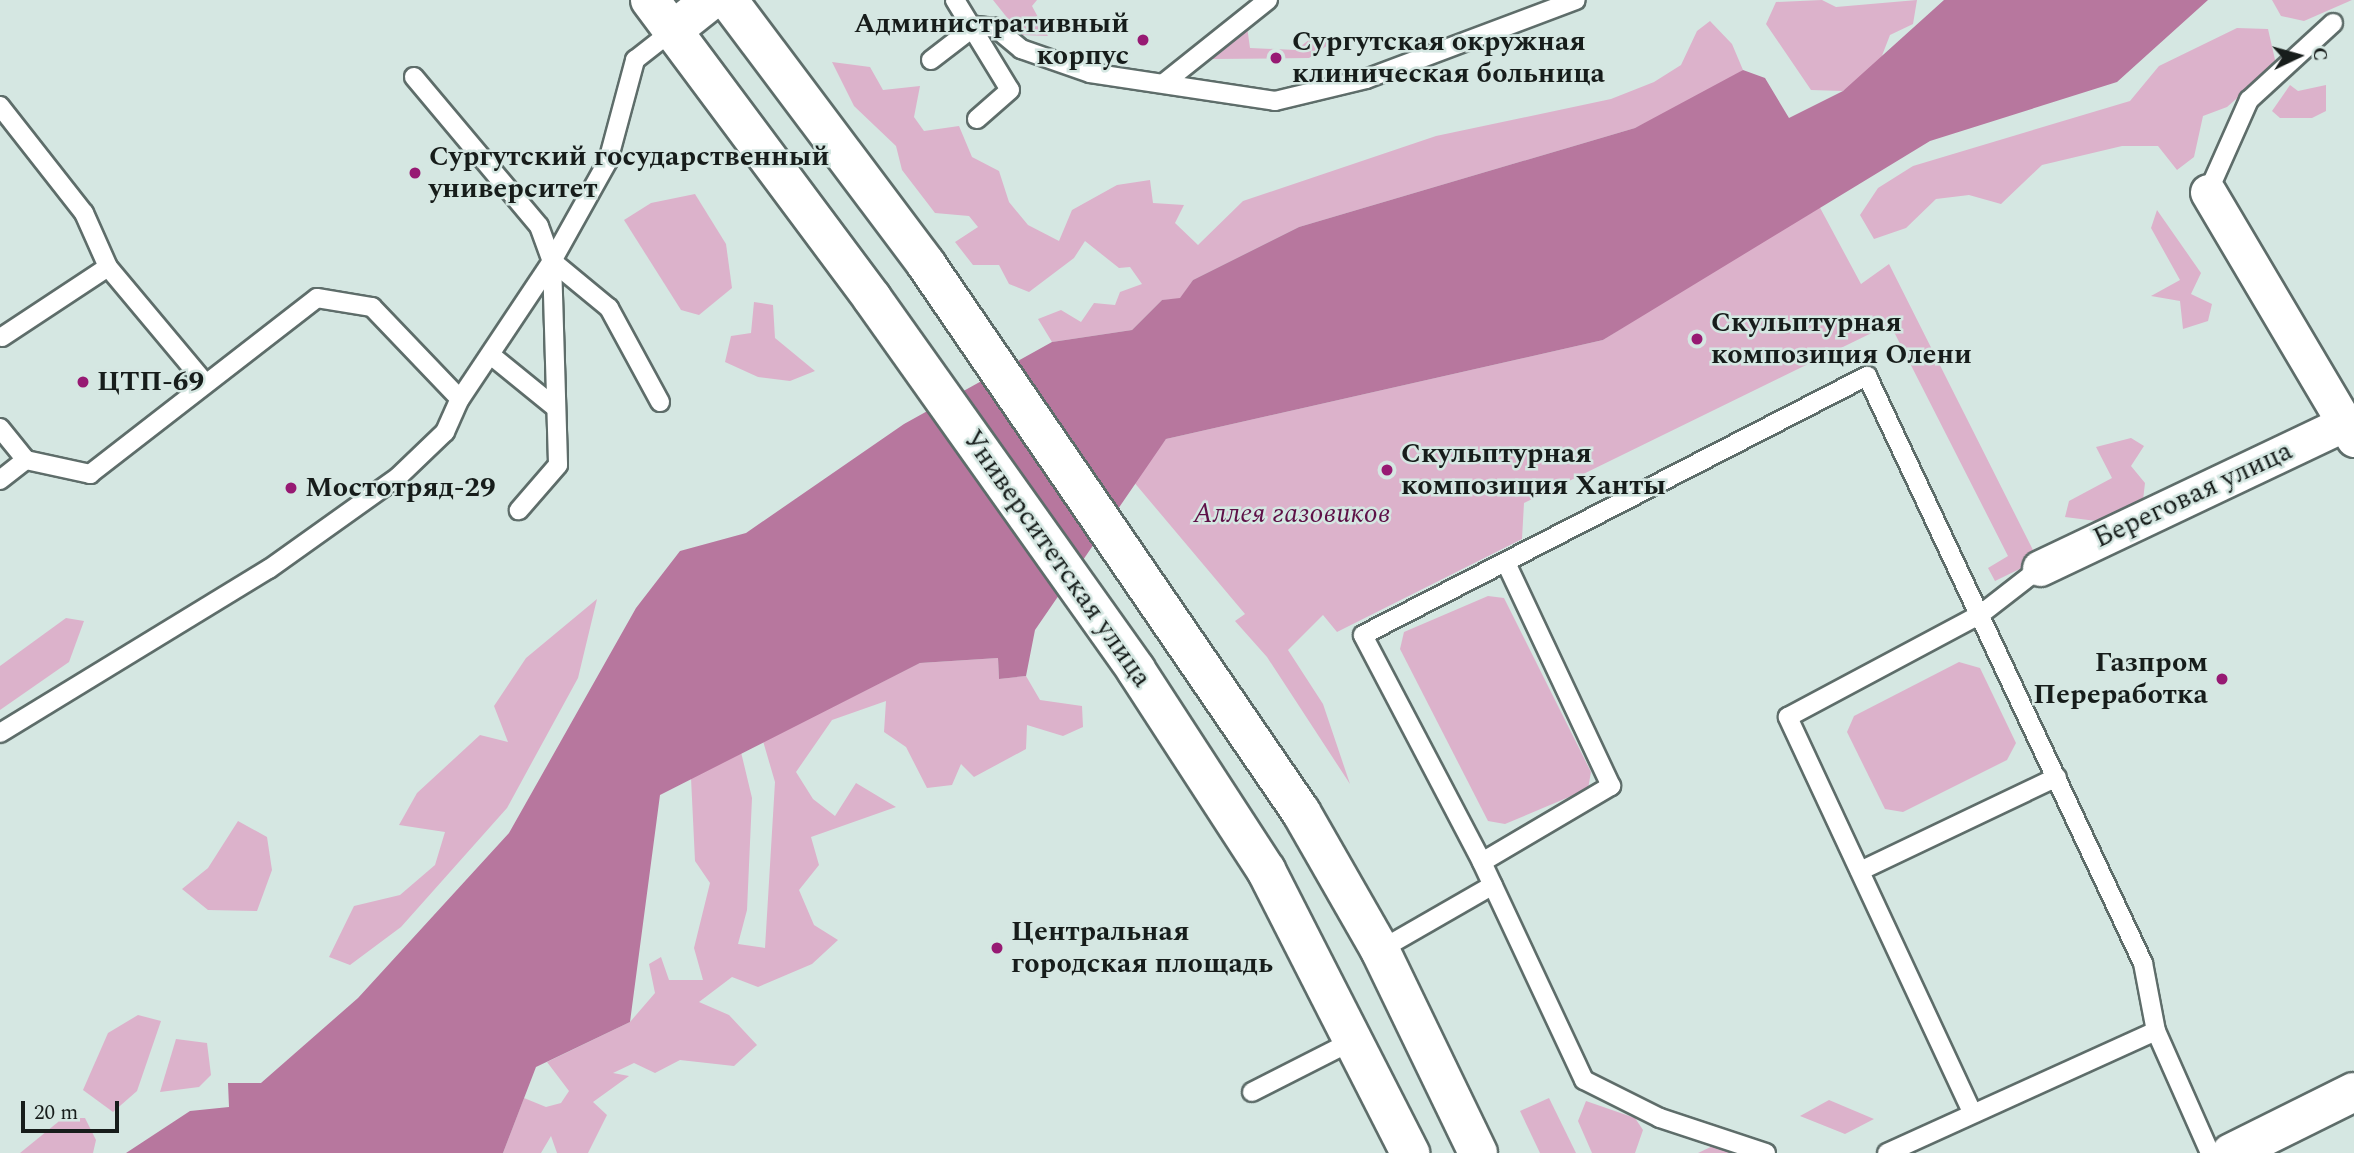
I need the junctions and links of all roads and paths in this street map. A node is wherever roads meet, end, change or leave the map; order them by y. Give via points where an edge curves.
1 (650, 0) edge
2 (711, 0) edge
3 (728, 0) edge
4 (955, 0) edge
5 (1268, 0) edge
6 (1576, 0) edge
7 (2333, 23) dead end
8 (975, 26) junction
9 (672, 30) junction
10 (931, 60) dead end
11 (414, 77) dead end
12 (1164, 83) junction
13 (0, 106) edge
14 (977, 119) dead end
15 (2208, 192) joint
16 (552, 261) junction
17 (108, 267) junction
18 (2, 337) dead end
19 (492, 356) junction
20 (205, 383) junction
21 (460, 398) junction
22 (660, 402) dead end
23 (556, 408) junction
24 (0, 428) edge
25 (2352, 434) edge
26 (26, 460) junction
27 (0, 480) edge
28 (519, 510) dead end
29 (1506, 563) junction
30 (2040, 568) joint
31 (1981, 614) junction
32 (0, 733) edge
33 (2057, 777) junction
34 (1482, 862) junction
35 (1860, 871) junction
36 (1493, 885) junction
37 (1380, 950) junction
38 (2156, 1031) junction
39 (1354, 1040) junction
40 (1252, 1092) dead end
41 (2354, 1092) edge
42 (1972, 1112) junction
43 (1410, 1153) edge
44 (1478, 1153) edge
45 (1766, 1153) edge
46 (1887, 1153) edge
47 (2210, 1153) edge
48 (2231, 1153) edge

1 - 9 main road, Университетская улица
2 - 9 main road
3 - 37 main road via 926,264 1185,636 1301,812
4 - 8 lane
5 - 12 lane
6 - 12 lane via 1366,79 1275,101
7 - 15 lane via 2249,100
8 - 10 lane
8 - 12 lane via 996,28 1021,49 1090,73
8 - 14 lane via 989,64 1010,90
9 - 16 lane via 635,60 608,161
9 - 39 main road, Университетская улица via 872,298 1136,670 1266,870
11 - 16 lane via 539,226
13 - 17 lane via 84,213
15 - 25 street
16 - 19 lane
16 - 22 lane via 609,308
16 - 23 lane
17 - 18 lane
17 - 20 lane
19 - 21 lane
19 - 23 lane
20 - 21 lane via 317,298 372,307
20 - 26 lane via 89,474
21 - 32 lane via 445,432 398,477 269,569
23 - 28 lane via 558,466
24 - 26 lane
25 - 30 street, Береговая улица
26 - 27 lane
29 - 31 lane via 1867,376
29 - 34 lane via 1611,786
29 - 34 lane via 1363,635
30 - 31 lane
31 - 33 lane
31 - 35 lane via 1788,717
33 - 35 lane
33 - 38 lane via 2143,963
34 - 36 lane
35 - 42 lane
36 - 37 lane
36 - 45 lane via 1584,1080 1660,1118
37 - 44 main road
38 - 42 lane
38 - 47 lane
39 - 40 lane
39 - 43 main road, Университетская улица
41 - 48 main road
42 - 46 lane

